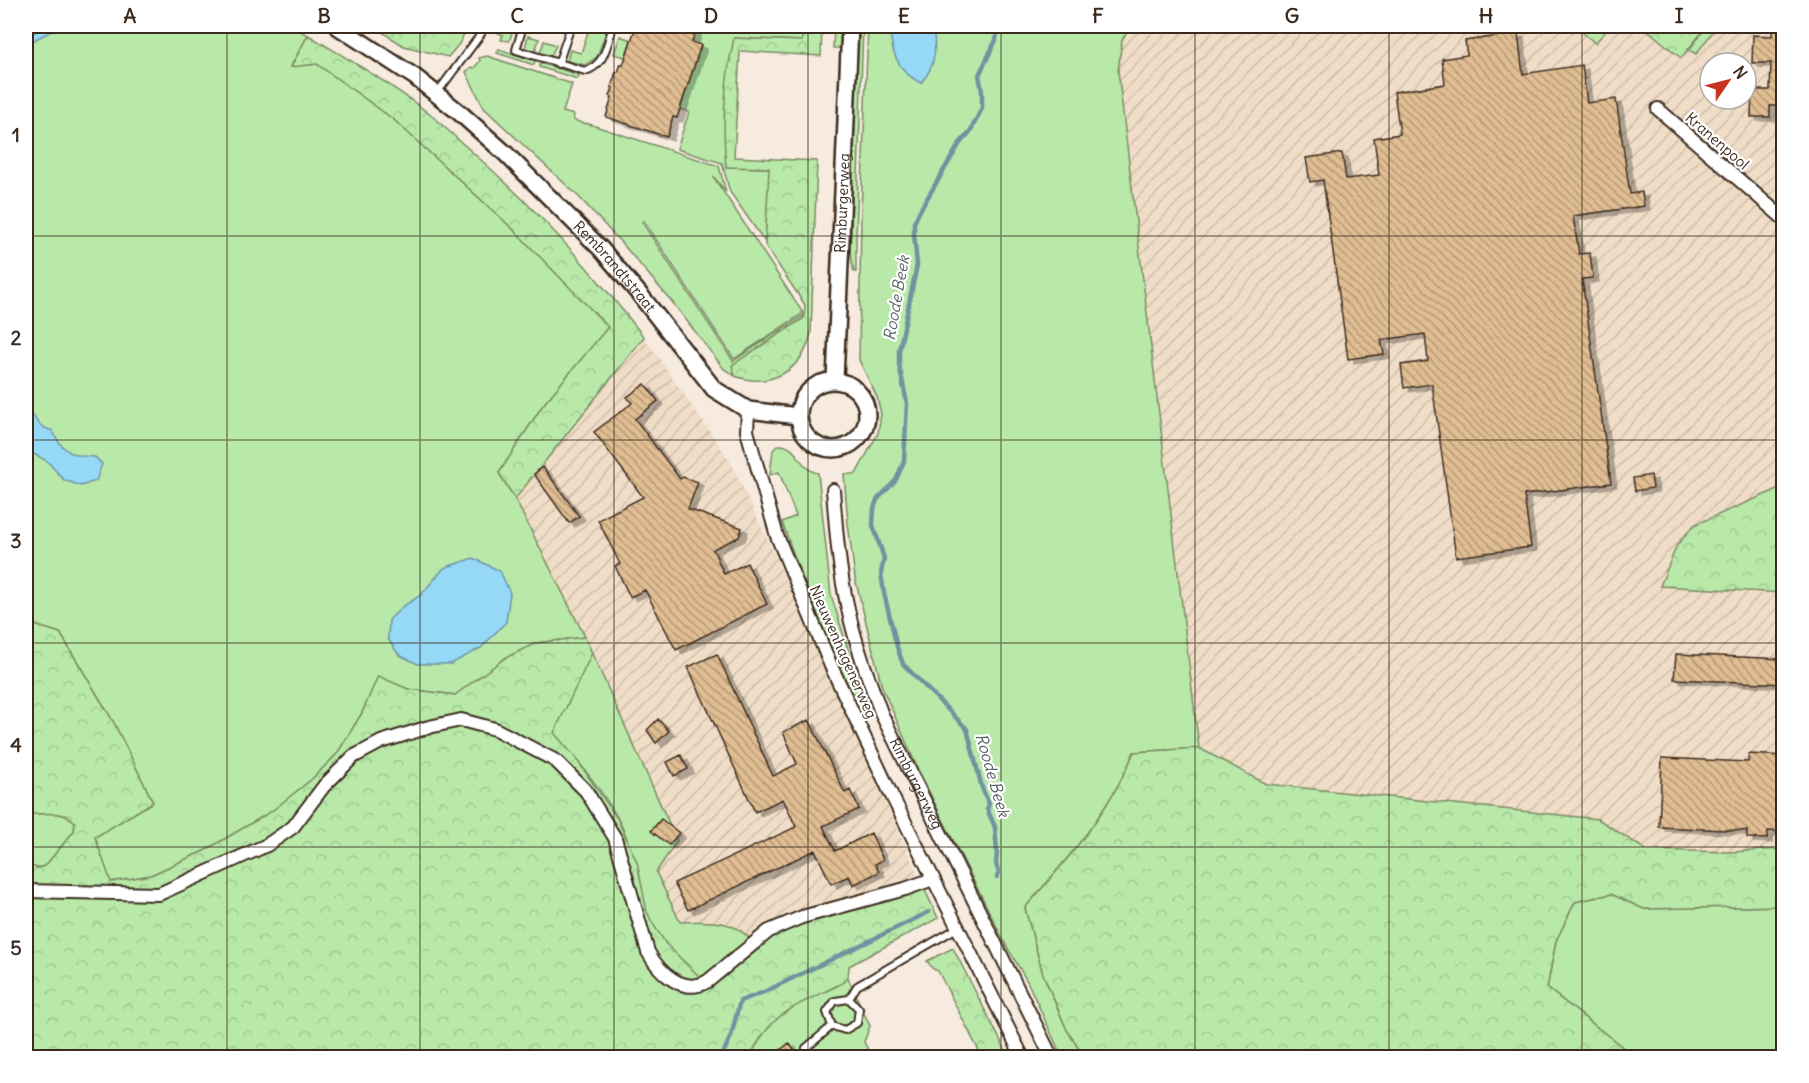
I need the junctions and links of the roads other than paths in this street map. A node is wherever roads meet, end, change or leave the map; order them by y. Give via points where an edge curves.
1 (338, 26) edge
2 (478, 26) edge
3 (524, 26) edge
4 (571, 26) edge
5 (613, 26) edge
6 (850, 26) edge
7 (558, 64) junction
8 (437, 94) junction
9 (1658, 108) dead end
10 (1784, 219) edge
11 (835, 380) junction
12 (748, 410) junction
13 (798, 416) junction
14 (833, 490) dead end
15 (933, 879) junction
16 (26, 891) edge
17 (959, 927) junction
18 (849, 999) junction
19 (832, 1026) junction
20 (806, 1048) dead end
21 (1023, 1058) edge
22 (1052, 1058) edge

1 - 8 street, Rembrandtstraat
2 - 8 lane via 481,34
3 - 7 lane via 516,50
4 - 7 lane
5 - 7 lane via 598,65 585,71
6 - 11 street, Rimburgerweg
8 - 12 street, Rembrandtstraat via 568,214 634,288 714,389
9 - 10 street, Kranenpool
11 - 13 street via 808,390
11 - 13 street via 850,385 865,404 867,420 855,441 841,449 816,445 803,433
12 - 13 street, Rembrandtstraat
12 - 15 street, Nieuwenhagenerweg via 747,431 777,536 831,666
14 - 22 street, Rimburgerweg via 848,610 882,715
15 - 16 street via 802,917 769,931 708,981 688,986 656,967 648,952 615,838 586,791 556,761 495,729 461,720 381,742 353,757 324,786 293,827 267,845 159,894
15 - 17 street, Nieuwenhagenerweg
17 - 18 lane via 857,986
17 - 21 street, Nieuwenhagenerweg
18 - 19 lane via 835,1000 827,1012
18 - 19 lane via 859,1009 857,1023 845,1030
19 - 20 lane

